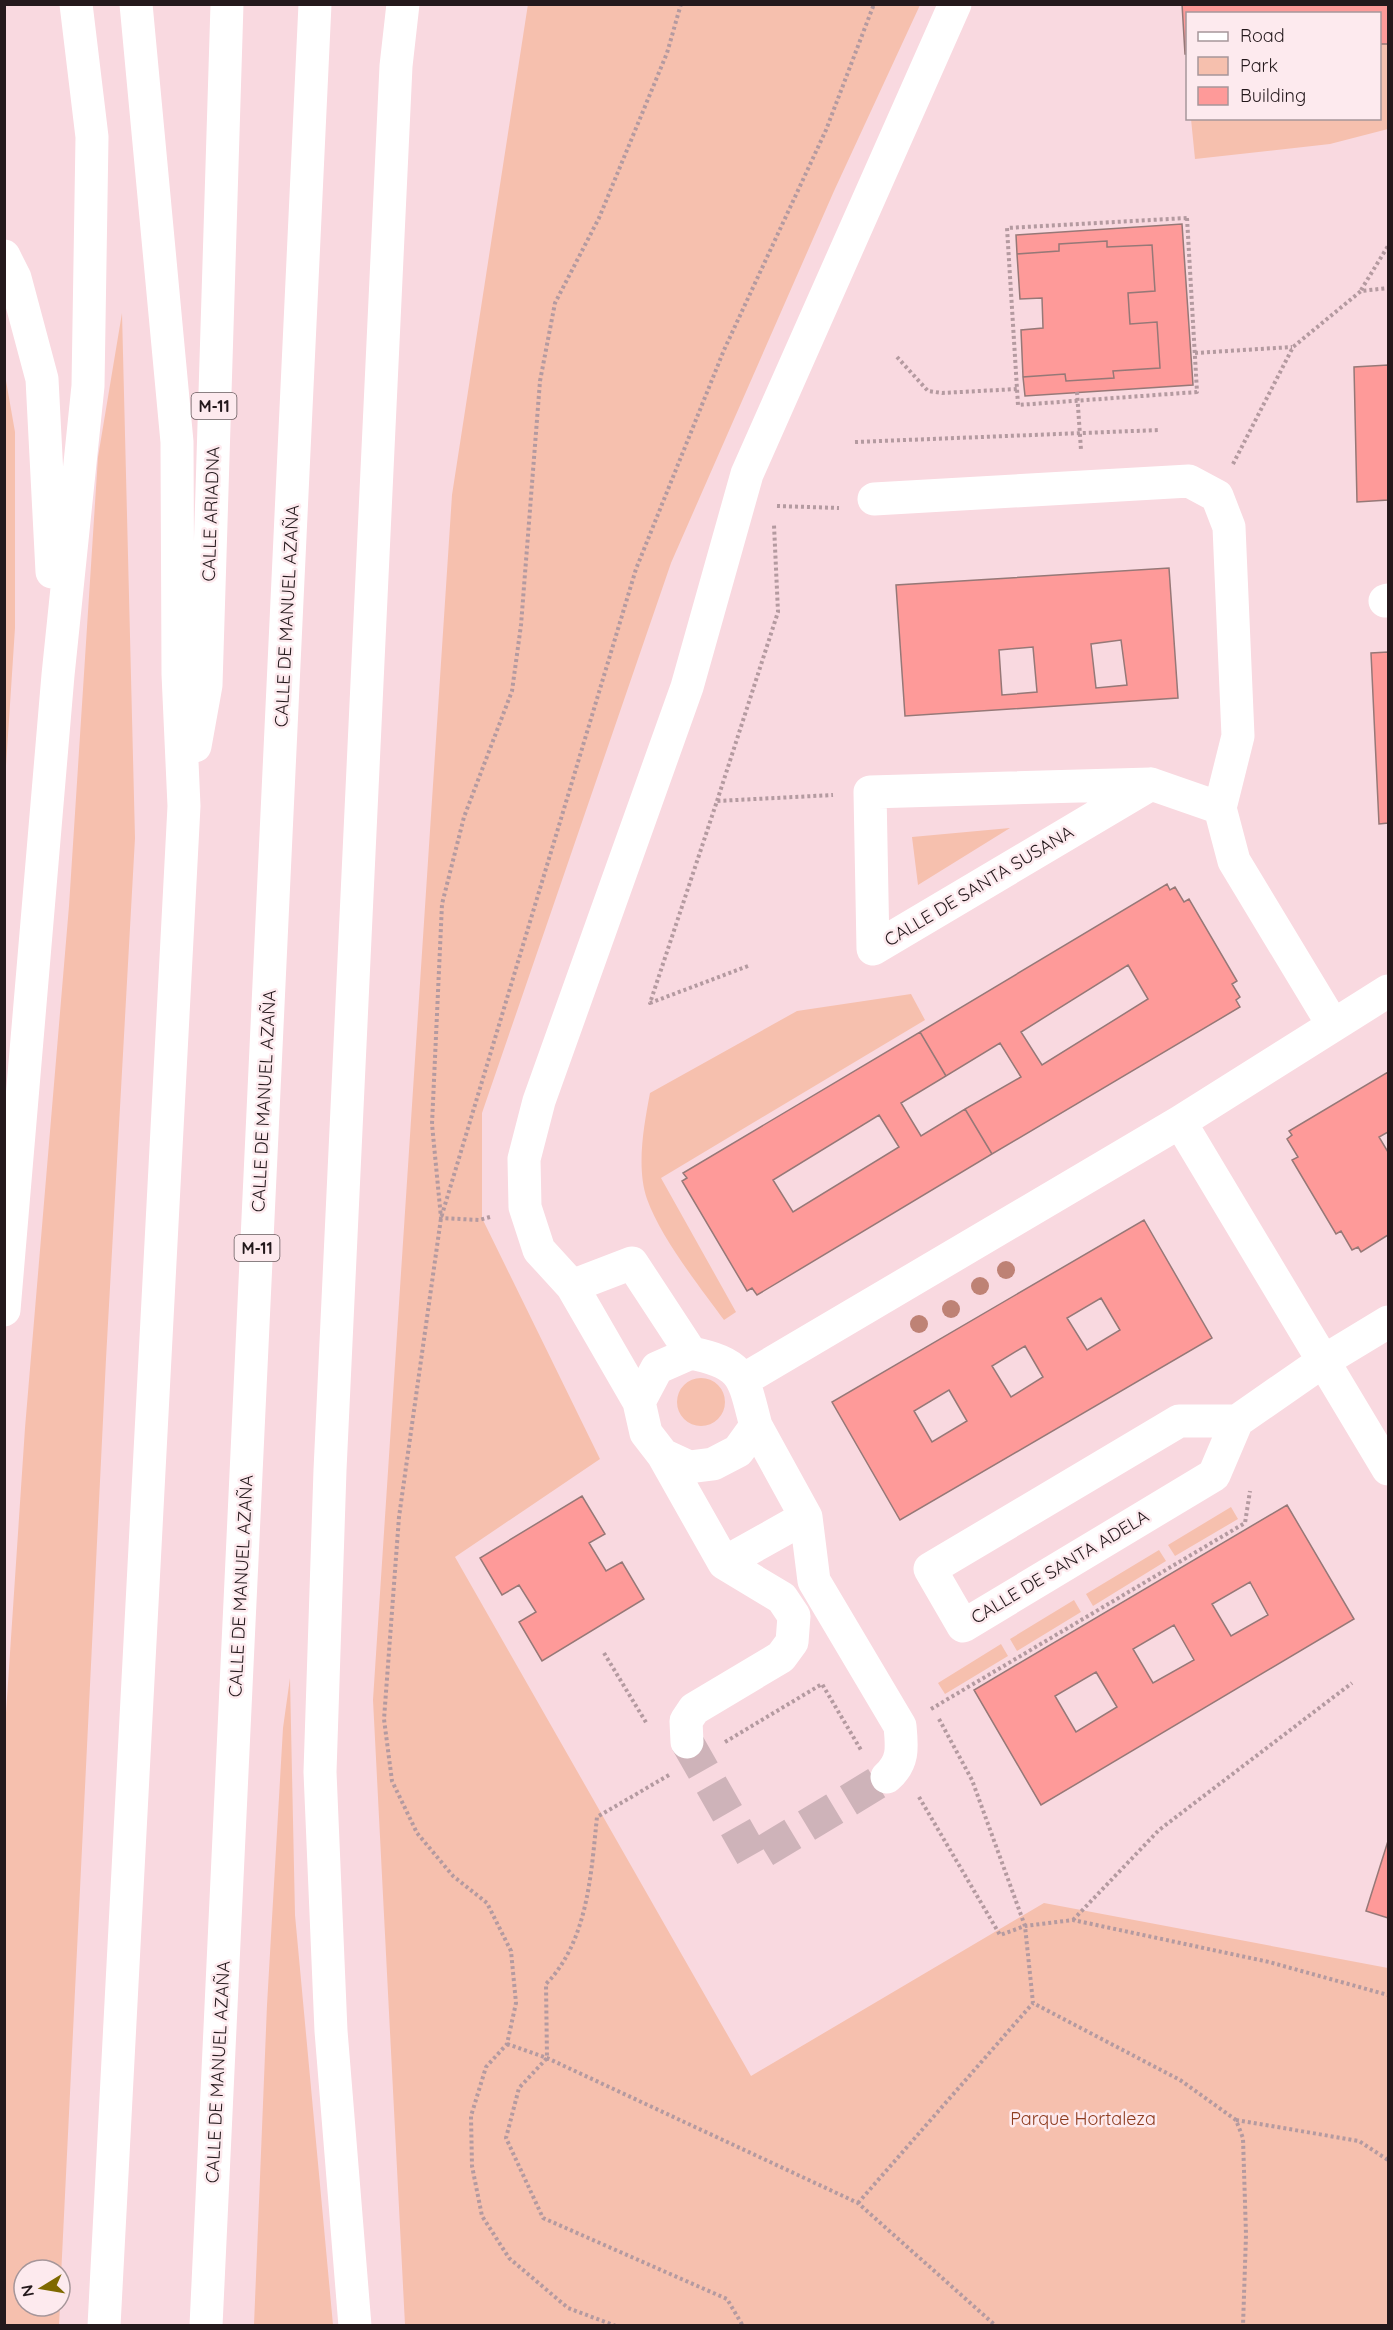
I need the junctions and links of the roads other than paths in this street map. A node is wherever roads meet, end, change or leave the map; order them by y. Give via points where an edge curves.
1 (76, 4) edge
2 (136, 4) edge
3 (227, 4) edge
4 (315, 4) edge
5 (333, 4) edge
6 (403, 4) edge
7 (955, 4) edge
8 (312, 92) junction
9 (4, 256) edge
10 (874, 499) road end
11 (58, 675) junction
12 (1151, 784) junction
13 (184, 806) junction
14 (1220, 808) junction
15 (1389, 991) edge
16 (1333, 1025) junction
17 (1180, 1122) junction
18 (572, 1286) junction
19 (4, 1310) edge
20 (1389, 1322) edge
21 (691, 1353) junction
22 (1322, 1362) junction
23 (743, 1380) junction
24 (639, 1402) junction
25 (1237, 1421) junction
26 (756, 1426) junction
27 (1384, 1452) edge
28 (663, 1455) junction
29 (806, 1517) junction
30 (724, 1563) junction
31 (692, 1753) tunnel mouth
32 (875, 1766) tunnel mouth
33 (104, 2325) edge
34 (206, 2325) edge
35 (355, 2325) edge

1 - 11 main road via 92,137 88,386
2 - 13 main road via 177,442 178,674
3 - 13 main road, CALLE ARIADNA / M-11 via 206,685
4 - 8 main road, M-11
5 - 8 main road
6 - 35 main road via 396,66 343,1184 320,1773 331,2031
7 - 18 main road via 747,474 687,687 539,1101 524,1159 525,1207 539,1250
8 - 34 main road, CALLE DE MANUEL AZAÑA / M-11
9 - 11 main road via 15,278 42,379
10 - 14 main road via 1189,481 1216,496 1229,527 1238,736
11 - 19 main road
12 - 12 main road, CALLE DE SANTA SUSANA via 870,792 873,949
12 - 14 main road
13 - 33 main road, M-11
14 - 16 main road via 1234,861
15 - 16 main road
16 - 17 main road
17 - 22 main road
17 - 23 main road
18 - 21 main road via 632,1263
18 - 24 main road
20 - 22 main road
21 - 23 main road via 721,1359
21 - 24 main road via 657,1368
22 - 25 main road
22 - 27 main road
23 - 26 main road
24 - 28 main road via 646,1433
25 - 25 main road, CALLE DE SANTA ADELA via 1179,1421 930,1569 963,1626 1214,1475
26 - 28 main road via 738,1450 713,1464 689,1467
26 - 29 main road
28 - 30 main road
29 - 30 main road
29 - 32 main road via 814,1581 900,1726 903,1750 897,1768
30 - 31 main road via 782,1598 794,1617 792,1642 781,1657 694,1709 686,1721

